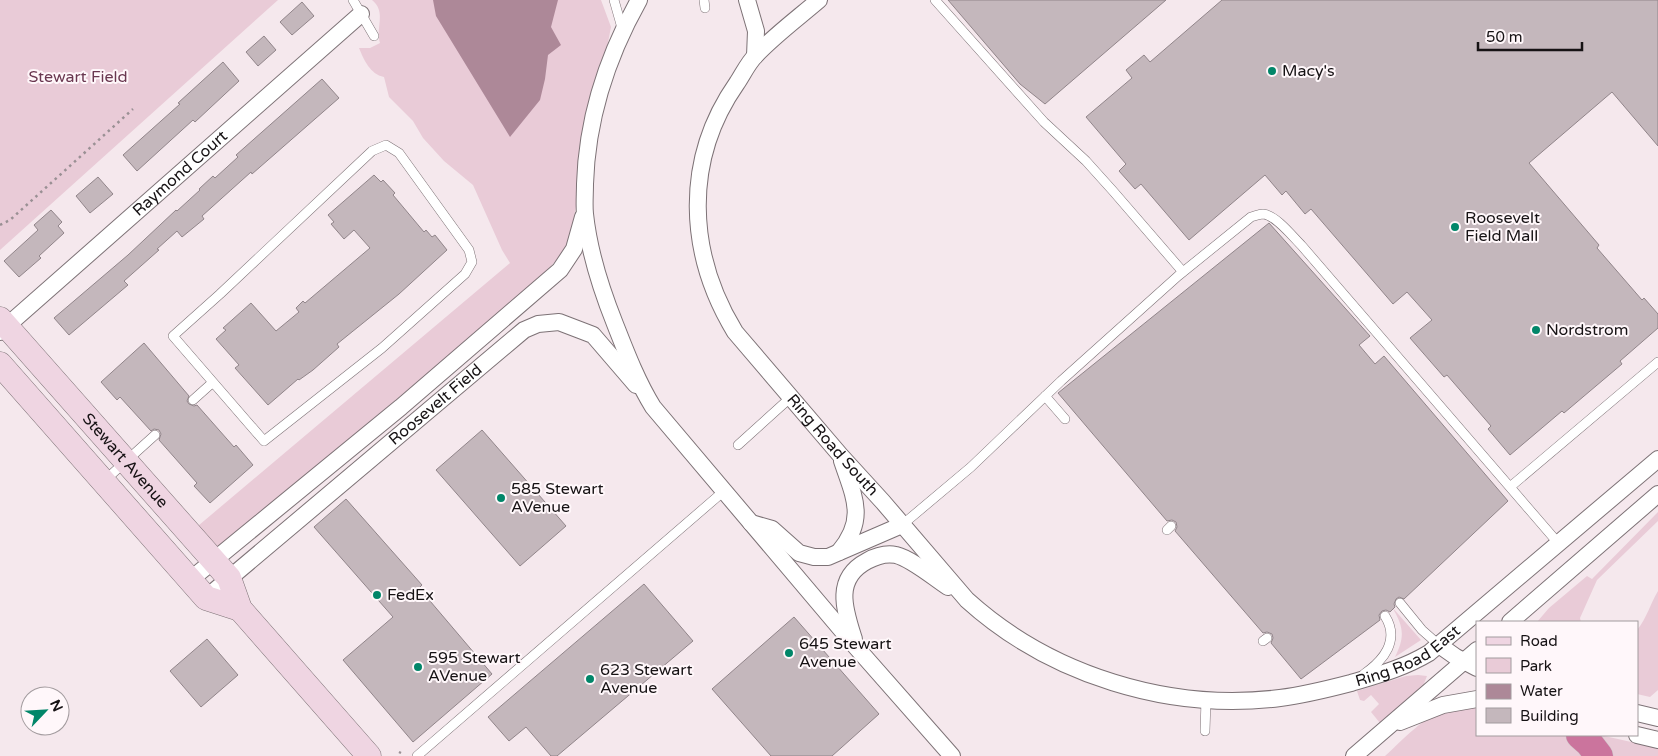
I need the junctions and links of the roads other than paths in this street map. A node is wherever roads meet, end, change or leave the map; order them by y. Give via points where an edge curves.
1 (614, 0) edge
2 (639, 0) edge
3 (819, 0) edge
4 (935, 0) edge
5 (747, 1) edge
6 (357, 7) edge
7 (623, 29) junction
8 (374, 36) dead end
9 (755, 56) junction
10 (585, 212) junction
11 (1182, 272) junction
12 (2, 325) edge
13 (1658, 362) edge
14 (0, 364) edge
15 (212, 383) junction
16 (646, 396) junction
17 (1045, 396) junction
18 (790, 398) junction
19 (193, 400) dead end
20 (1065, 419) dead end
21 (155, 435) dead end
22 (738, 445) dead end
23 (841, 456) junction
24 (1658, 459) edge
25 (126, 461) junction
26 (103, 482) junction
27 (1510, 487) junction
28 (724, 491) junction
29 (1658, 494) edge
30 (751, 523) junction
31 (902, 525) junction
32 (1559, 544) junction
33 (838, 553) junction
34 (213, 560) junction
35 (229, 578) junction
36 (190, 580) junction
37 (1540, 596) junction
38 (206, 598) junction
39 (967, 600) junction
40 (1400, 603) dead end
41 (240, 609) junction
42 (1385, 616) dead end
43 (1511, 621) edge
44 (1528, 621) edge
45 (1438, 645) junction
46 (856, 647) junction
47 (1476, 652) edge
48 (1470, 664) edge
49 (1352, 682) junction
50 (1185, 698) joint
51 (1476, 699) edge
52 (1206, 700) junction
53 (1638, 713) edge
54 (1658, 718) edge
55 (1386, 728) junction
56 (1205, 730) dead end
57 (1638, 735) edge
58 (1581, 736) edge
59 (1658, 740) edge
60 (369, 756) edge
61 (417, 756) edge
62 (952, 756) edge
63 (1354, 756) edge
64 (1599, 756) edge

1 - 7 lane
2 - 7 street
3 - 9 street, Ring Road South
4 - 11 lane via 1044,122 1113,190
5 - 9 street via 756,31
6 - 8 lane
6 - 12 street, Raymond Court
7 - 10 street via 596,102 586,169
9 - 18 street, Ring Road South via 724,100 713,123 702,157 697,214 704,260 725,314
10 - 16 street via 589,244 606,302
10 - 34 street, Roosevelt Field via 574,249 560,270 401,407
11 - 17 lane
11 - 27 lane via 1251,217 1268,215 1302,246
12 - 25 main road, Stewart Avenue
13 - 27 lane
14 - 26 main road, Stewart Avenue
15 - 15 lane via 264,442 382,348 465,274 472,262 469,250 399,153 386,145 372,151 173,336
15 - 19 lane
16 - 28 street
16 - 35 street, Roosevelt Field via 593,335 560,322 538,324 524,330
17 - 20 lane
17 - 31 lane via 971,467
18 - 22 lane
18 - 23 street, Ring Road South
21 - 25 lane
23 - 31 street, Ring Road South
23 - 33 street via 856,515 851,536
24 - 32 street, Ring Road East
25 - 26 lane
25 - 34 main road, Stewart Avenue
26 - 36 main road, Stewart Avenue
27 - 32 lane
28 - 30 street
28 - 61 lane
29 - 37 street
30 - 33 street via 772,529 799,553 814,558
30 - 46 street
31 - 33 street
31 - 39 street, Ring Road South
32 - 45 street, Ring Road East
34 - 35 main road, Stewart Avenue
34 - 36 street, Roosevelt Field
35 - 38 street, Roosevelt Field
35 - 41 main road, Stewart Avenue
36 - 38 main road, Stewart Avenue
37 - 43 street
37 - 44 street
38 - 41 main road
39 - 46 street via 903,558 892,555 874,557 852,574 845,588 845,610
39 - 50 street, Ring Road South via 1011,634 1069,666 1127,686
40 - 45 lane
41 - 60 main road, Stewart Avenue
42 - 49 lane via 1392,634 1389,648 1372,668
45 - 48 street
45 - 49 street, Ring Road East via 1407,665
46 - 62 street
47 - 48 street, Ring Road East
48 - 55 street, Ring Road East
49 - 52 street, Ring Road East via 1281,698
50 - 52 street, Ring Road East
51 - 55 street via 1443,705
52 - 56 lane
53 - 54 street
55 - 63 street, Ring Road East
57 - 59 street
58 - 64 highway

